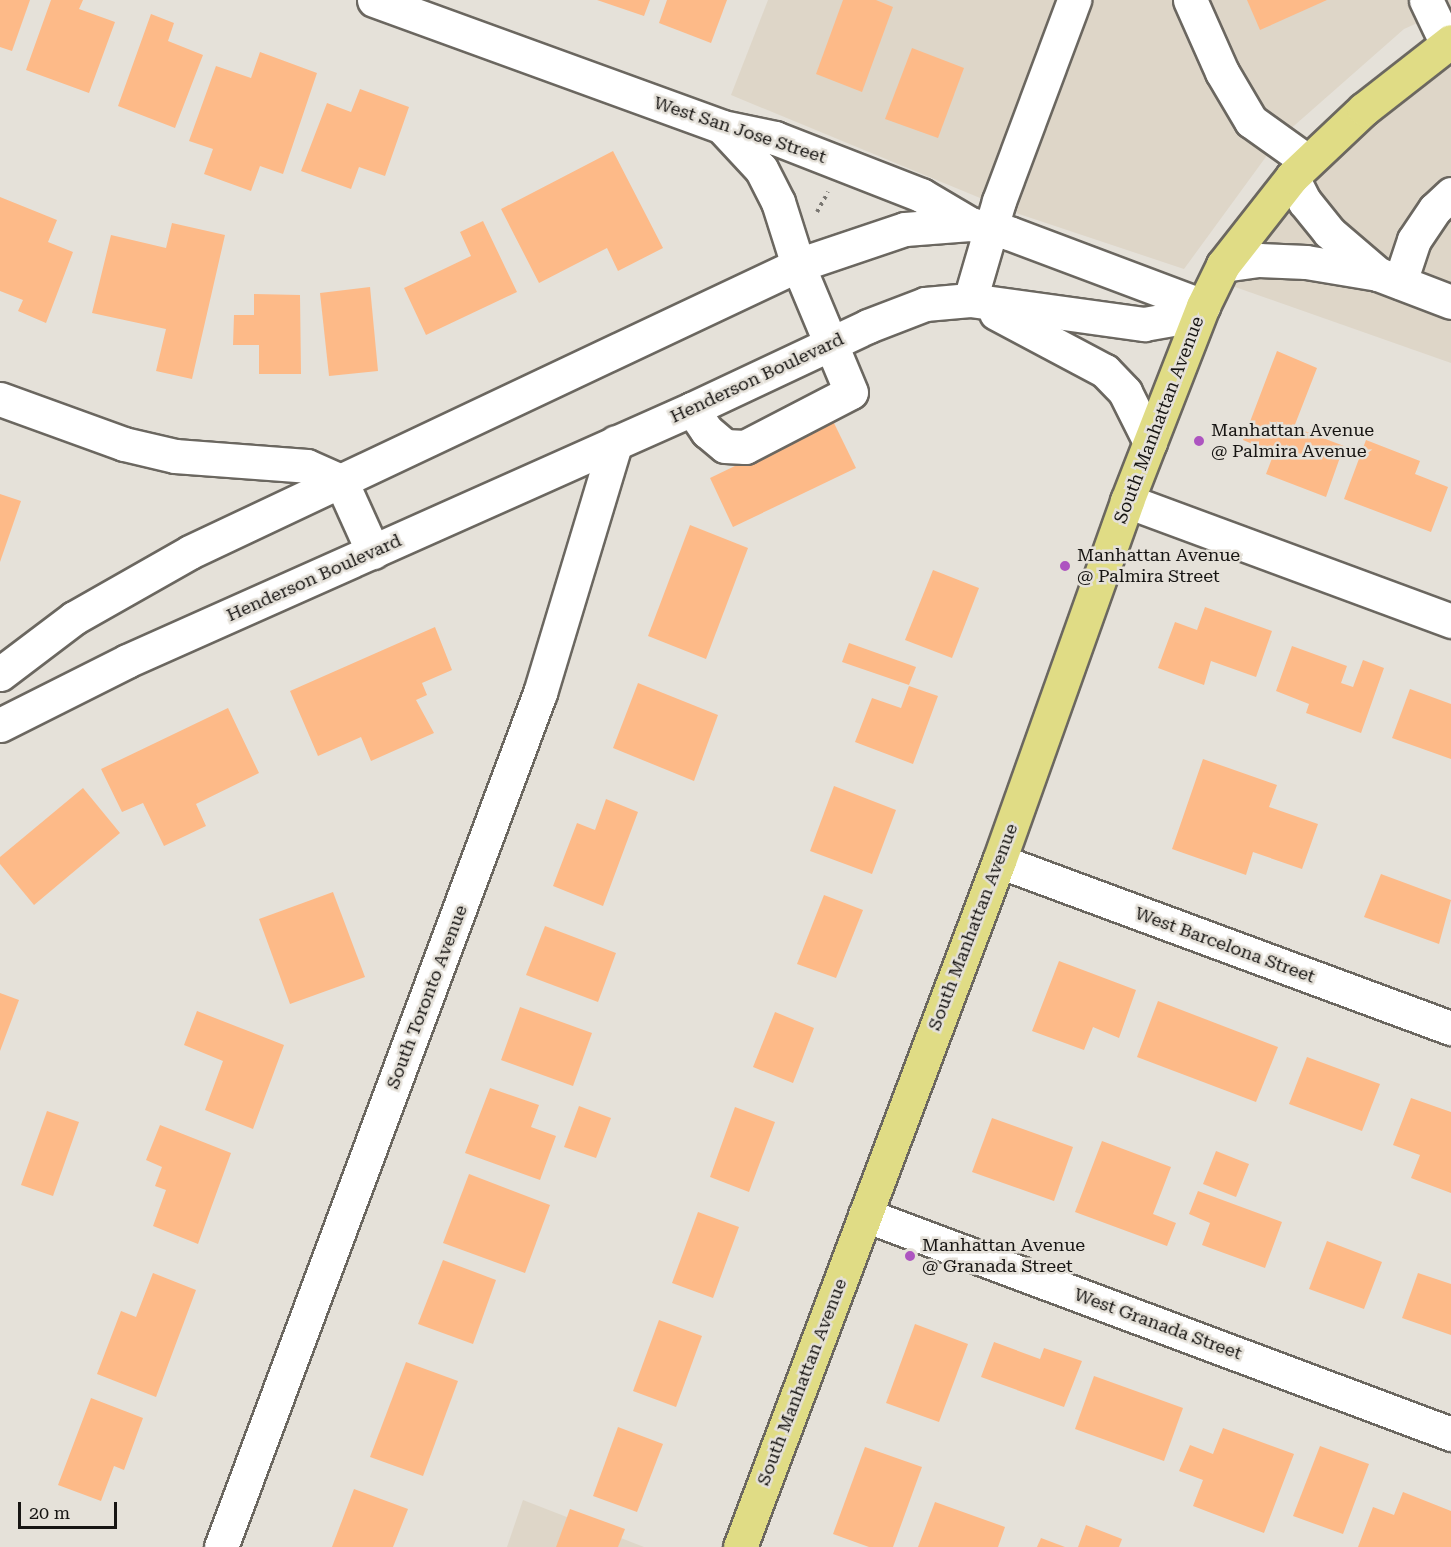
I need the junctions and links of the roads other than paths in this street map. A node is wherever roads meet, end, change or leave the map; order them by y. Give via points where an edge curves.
1 (374, 0) edge
2 (1074, 0) edge
3 (1190, 0) edge
4 (1426, 0) edge
5 (1449, 43) edge
6 (722, 127) junction
7 (1299, 169) junction
8 (1451, 194) edge
9 (980, 225) junction
10 (798, 265) junction
11 (1223, 265) junction
12 (1389, 278) junction
13 (970, 300) junction
14 (1451, 302) edge
15 (1203, 306) junction
16 (831, 344) junction
17 (0, 399) edge
18 (692, 409) junction
19 (1150, 441) junction
20 (616, 442) junction
21 (341, 481) junction
22 (1127, 501) junction
23 (373, 552) junction
24 (1451, 621) edge
25 (0, 674) edge
26 (0, 725) edge
27 (999, 861) junction
28 (1451, 1028) edge
29 (865, 1215) junction
30 (1451, 1434) edge
31 (221, 1547) edge
32 (740, 1547) edge

1 - 6 street, West San Jose Street
2 - 9 street
3 - 7 street via 1222,72 1251,121
4 - 5 street
5 - 7 main road via 1364,109
6 - 9 street, West San Jose Street via 775,138 911,191
6 - 10 street via 760,169 778,202
7 - 11 main road
7 - 12 street via 1305,202 1329,232
8 - 12 street via 1435,209
9 - 10 street via 905,229
9 - 13 street
9 - 15 street, West San Jose Street
10 - 16 street
10 - 21 street
11 - 12 street via 1306,261
11 - 15 main road
12 - 14 street
13 - 15 street, Henderson Boulevard via 1144,324 1173,319
13 - 16 street, Henderson Boulevard via 925,304
13 - 19 street via 1070,349 1105,371 1125,392
15 - 19 main road, South Manhattan Avenue
16 - 18 street, Henderson Boulevard
16 - 18 street via 851,392 745,447 725,446 707,431
17 - 21 street via 124,444 175,456 307,466
18 - 20 street, Henderson Boulevard
19 - 22 main road, South Manhattan Avenue
20 - 23 street, Henderson Boulevard
20 - 31 street, South Toronto Avenue via 540,693
21 - 23 street
21 - 25 street via 180,558 74,618
22 - 24 street
22 - 27 main road, South Manhattan Avenue
23 - 26 street, Henderson Boulevard via 127,661
27 - 28 street, West Barcelona Street
27 - 29 main road, South Manhattan Avenue
29 - 30 street, West Granada Street
29 - 32 main road, South Manhattan Avenue

